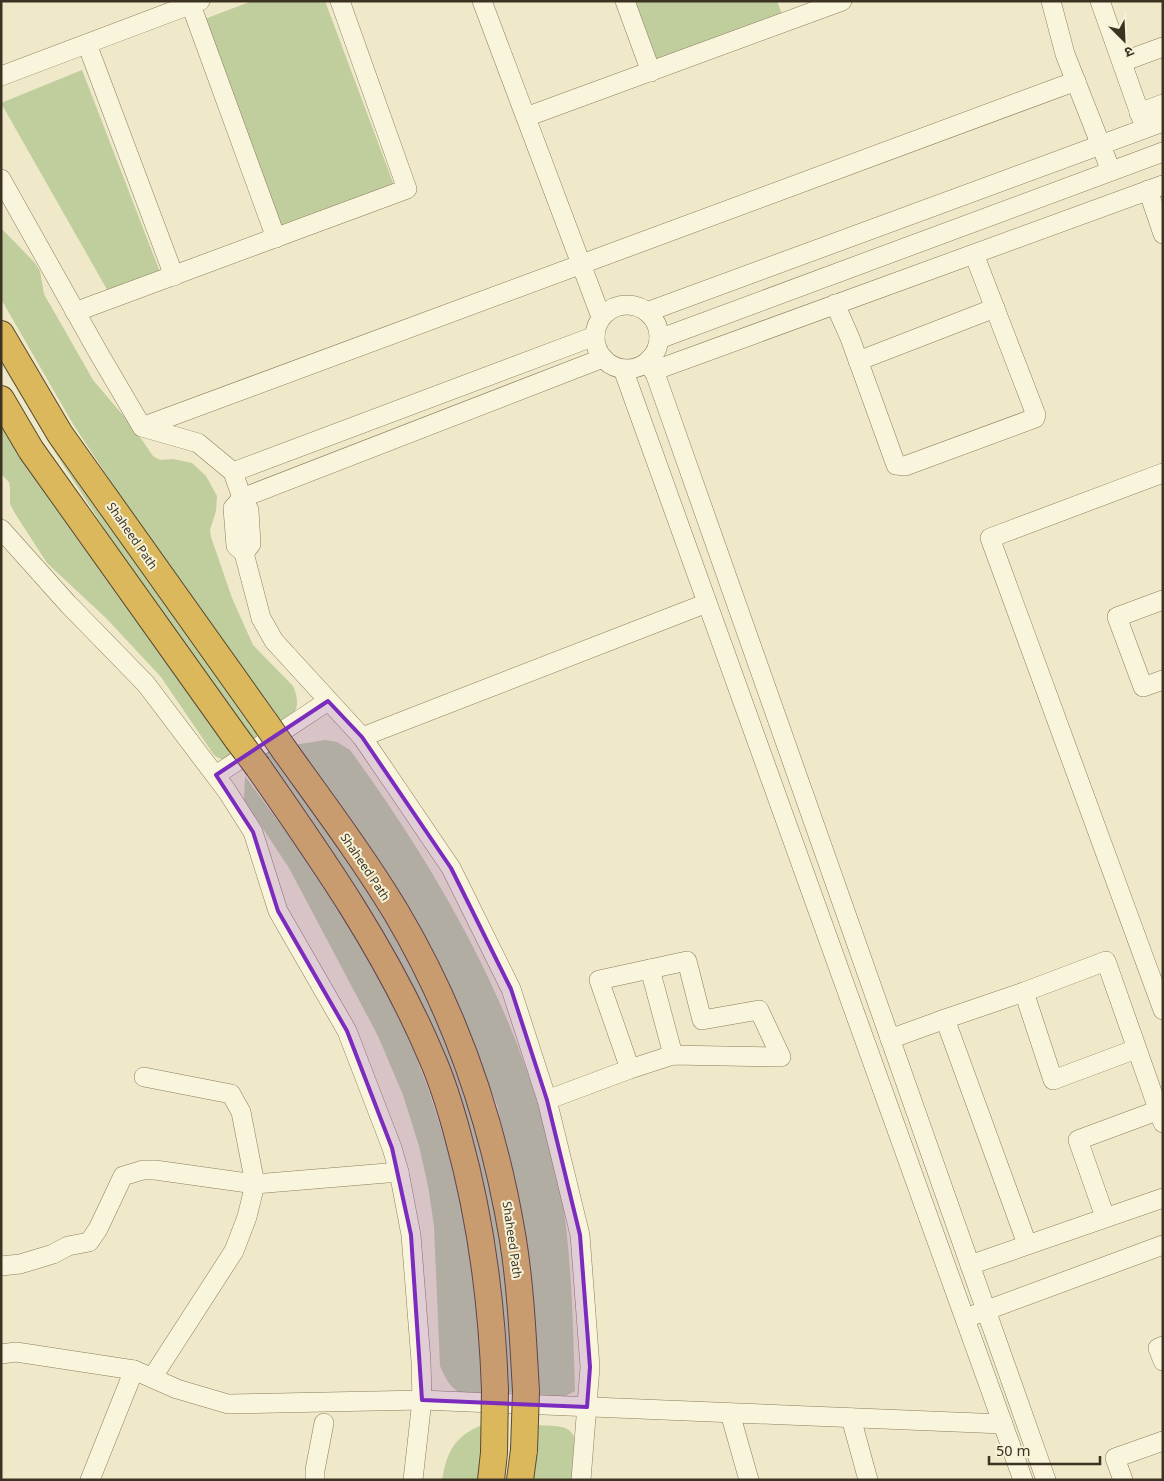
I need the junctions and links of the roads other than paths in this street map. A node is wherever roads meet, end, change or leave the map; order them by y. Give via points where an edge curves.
1 (340, 1) edge
2 (482, 1) edge
3 (624, 1) edge
4 (842, 1) edge
5 (1051, 1) edge
6 (1100, 1) edge
7 (195, 3) edge
8 (797, 9) edge
9 (87, 44) junction
10 (1163, 47) edge
11 (1122, 62) junction
12 (650, 72) junction
13 (1, 76) edge
14 (1076, 81) junction
15 (1163, 104) edge
16 (526, 117) junction
17 (1142, 121) junction
18 (1163, 122) edge
19 (1100, 144) junction
20 (1163, 152) edge
21 (1111, 171) junction
22 (1, 179) edge
23 (1155, 188) edge
24 (1163, 234) edge
25 (276, 238) junction
26 (974, 254) junction
27 (581, 265) junction
28 (174, 276) junction
29 (835, 304) junction
30 (995, 308) junction
31 (75, 312) junction
32 (647, 312) junction
33 (601, 317) junction
34 (1, 334) edge
35 (595, 336) junction
36 (659, 339) junction
37 (603, 358) junction
38 (858, 361) junction
39 (651, 365) junction
40 (623, 369) junction
41 (1, 399) edge
42 (142, 427) junction
43 (233, 472) junction
44 (1163, 473) edge
45 (242, 498) junction
46 (1, 529) edge
47 (1163, 600) edge
48 (707, 603) junction
49 (1163, 680) edge
50 (328, 701) junction
51 (362, 737) junction
52 (216, 776) junction
53 (650, 969) junction
54 (1024, 992) junction
55 (1163, 1010) edge
56 (945, 1019) junction
57 (890, 1039) junction
58 (1136, 1049) junction
59 (673, 1055) junction
60 (630, 1069) junction
61 (144, 1077) dead end
62 (547, 1100) junction
63 (1161, 1117) edge
64 (399, 1172) junction
65 (255, 1184) junction
66 (1163, 1198) edge
67 (1105, 1217) junction
68 (1027, 1244) junction
69 (1163, 1245) edge
70 (970, 1264) junction
71 (1, 1266) edge
72 (986, 1311) junction
73 (965, 1318) junction
74 (1163, 1346) edge
75 (1, 1354) edge
76 (1163, 1361) edge
77 (134, 1370) junction
78 (152, 1378) junction
79 (422, 1400) junction
80 (587, 1407) junction
81 (730, 1413) junction
82 (851, 1418) junction
83 (324, 1423) dead end
84 (1003, 1424) junction
85 (1163, 1441) edge
86 (90, 1480) edge
87 (315, 1480) edge
88 (413, 1480) edge
89 (491, 1480) edge
90 (520, 1480) edge
91 (582, 1480) edge
92 (749, 1480) edge
93 (868, 1480) edge
94 (1023, 1480) edge
95 (1046, 1480) edge
96 (1123, 1480) edge

1 - 25 street via 407,189
2 - 16 street
3 - 12 street
4 - 8 street
5 - 14 street
6 - 11 street
7 - 9 street
7 - 25 street
8 - 12 street
9 - 13 street
9 - 28 street
10 - 11 street
11 - 17 street
12 - 16 street
14 - 19 street
14 - 27 street
15 - 17 street
16 - 27 street
17 - 18 street
17 - 19 street
19 - 21 street
19 - 32 street
20 - 21 street
21 - 36 street
22 - 31 street
23 - 24 street
23 - 26 street
25 - 28 street
26 - 29 street
26 - 30 street
27 - 33 street
27 - 42 street
28 - 31 street
29 - 38 street
29 - 39 street
30 - 38 street
30 - 38 street via 1036,412 1035,418 905,466 896,465
31 - 42 street
32 - 33 street via 623,305
32 - 36 street via 654,320
33 - 35 street
34 - 90 highway, Shaheed Path, bridge via 60,434 358,855 395,912 440,995 462,1046 498,1163 514,1242 526,1391
35 - 37 street
35 - 43 street
36 - 39 street
37 - 40 street
37 - 45 street
39 - 40 street
39 - 57 street
40 - 48 street
41 - 89 highway, bridge via 31,450 331,873 366,927 433,1059 469,1178 483,1248 496,1390
42 - 43 street via 198,443
43 - 45 street
44 - 55 street via 990,538
45 - 50 street via 249,510 251,544 244,553 261,618 274,642
46 - 52 street via 146,684
47 - 49 street via 1117,618 1143,687
48 - 51 street
48 - 73 street
50 - 51 street
50 - 52 street
51 - 62 street via 451,868 511,989
52 - 64 street via 253,832 278,912 347,1031
53 - 59 street
53 - 59 street via 687,961 702,1020 759,1010 781,1057
53 - 60 street via 599,980
54 - 56 street
54 - 58 street via 1106,961
54 - 58 street via 1053,1080
56 - 57 street
56 - 68 street
57 - 70 street
58 - 63 street
59 - 60 street
60 - 62 street
61 - 65 street via 231,1094 241,1112
62 - 80 street via 580,1235 590,1366
63 - 67 street via 1078,1140
64 - 65 street
64 - 79 street via 412,1235
65 - 71 street via 155,1170 123,1176 89,1242 68,1246 20,1264
65 - 78 street via 234,1251
66 - 67 street
67 - 68 street
68 - 70 street
69 - 72 street
70 - 72 street
72 - 73 street
72 - 95 street
73 - 84 street
74 - 76 street via 1158,1348
75 - 77 street via 16,1352
77 - 78 street
77 - 86 street
78 - 79 street via 176,1389 228,1404
79 - 80 street
79 - 88 street
80 - 81 street
80 - 91 street
81 - 82 street
81 - 92 street
82 - 84 street
82 - 93 street
83 - 87 street
84 - 94 street
85 - 96 street via 1115,1458

